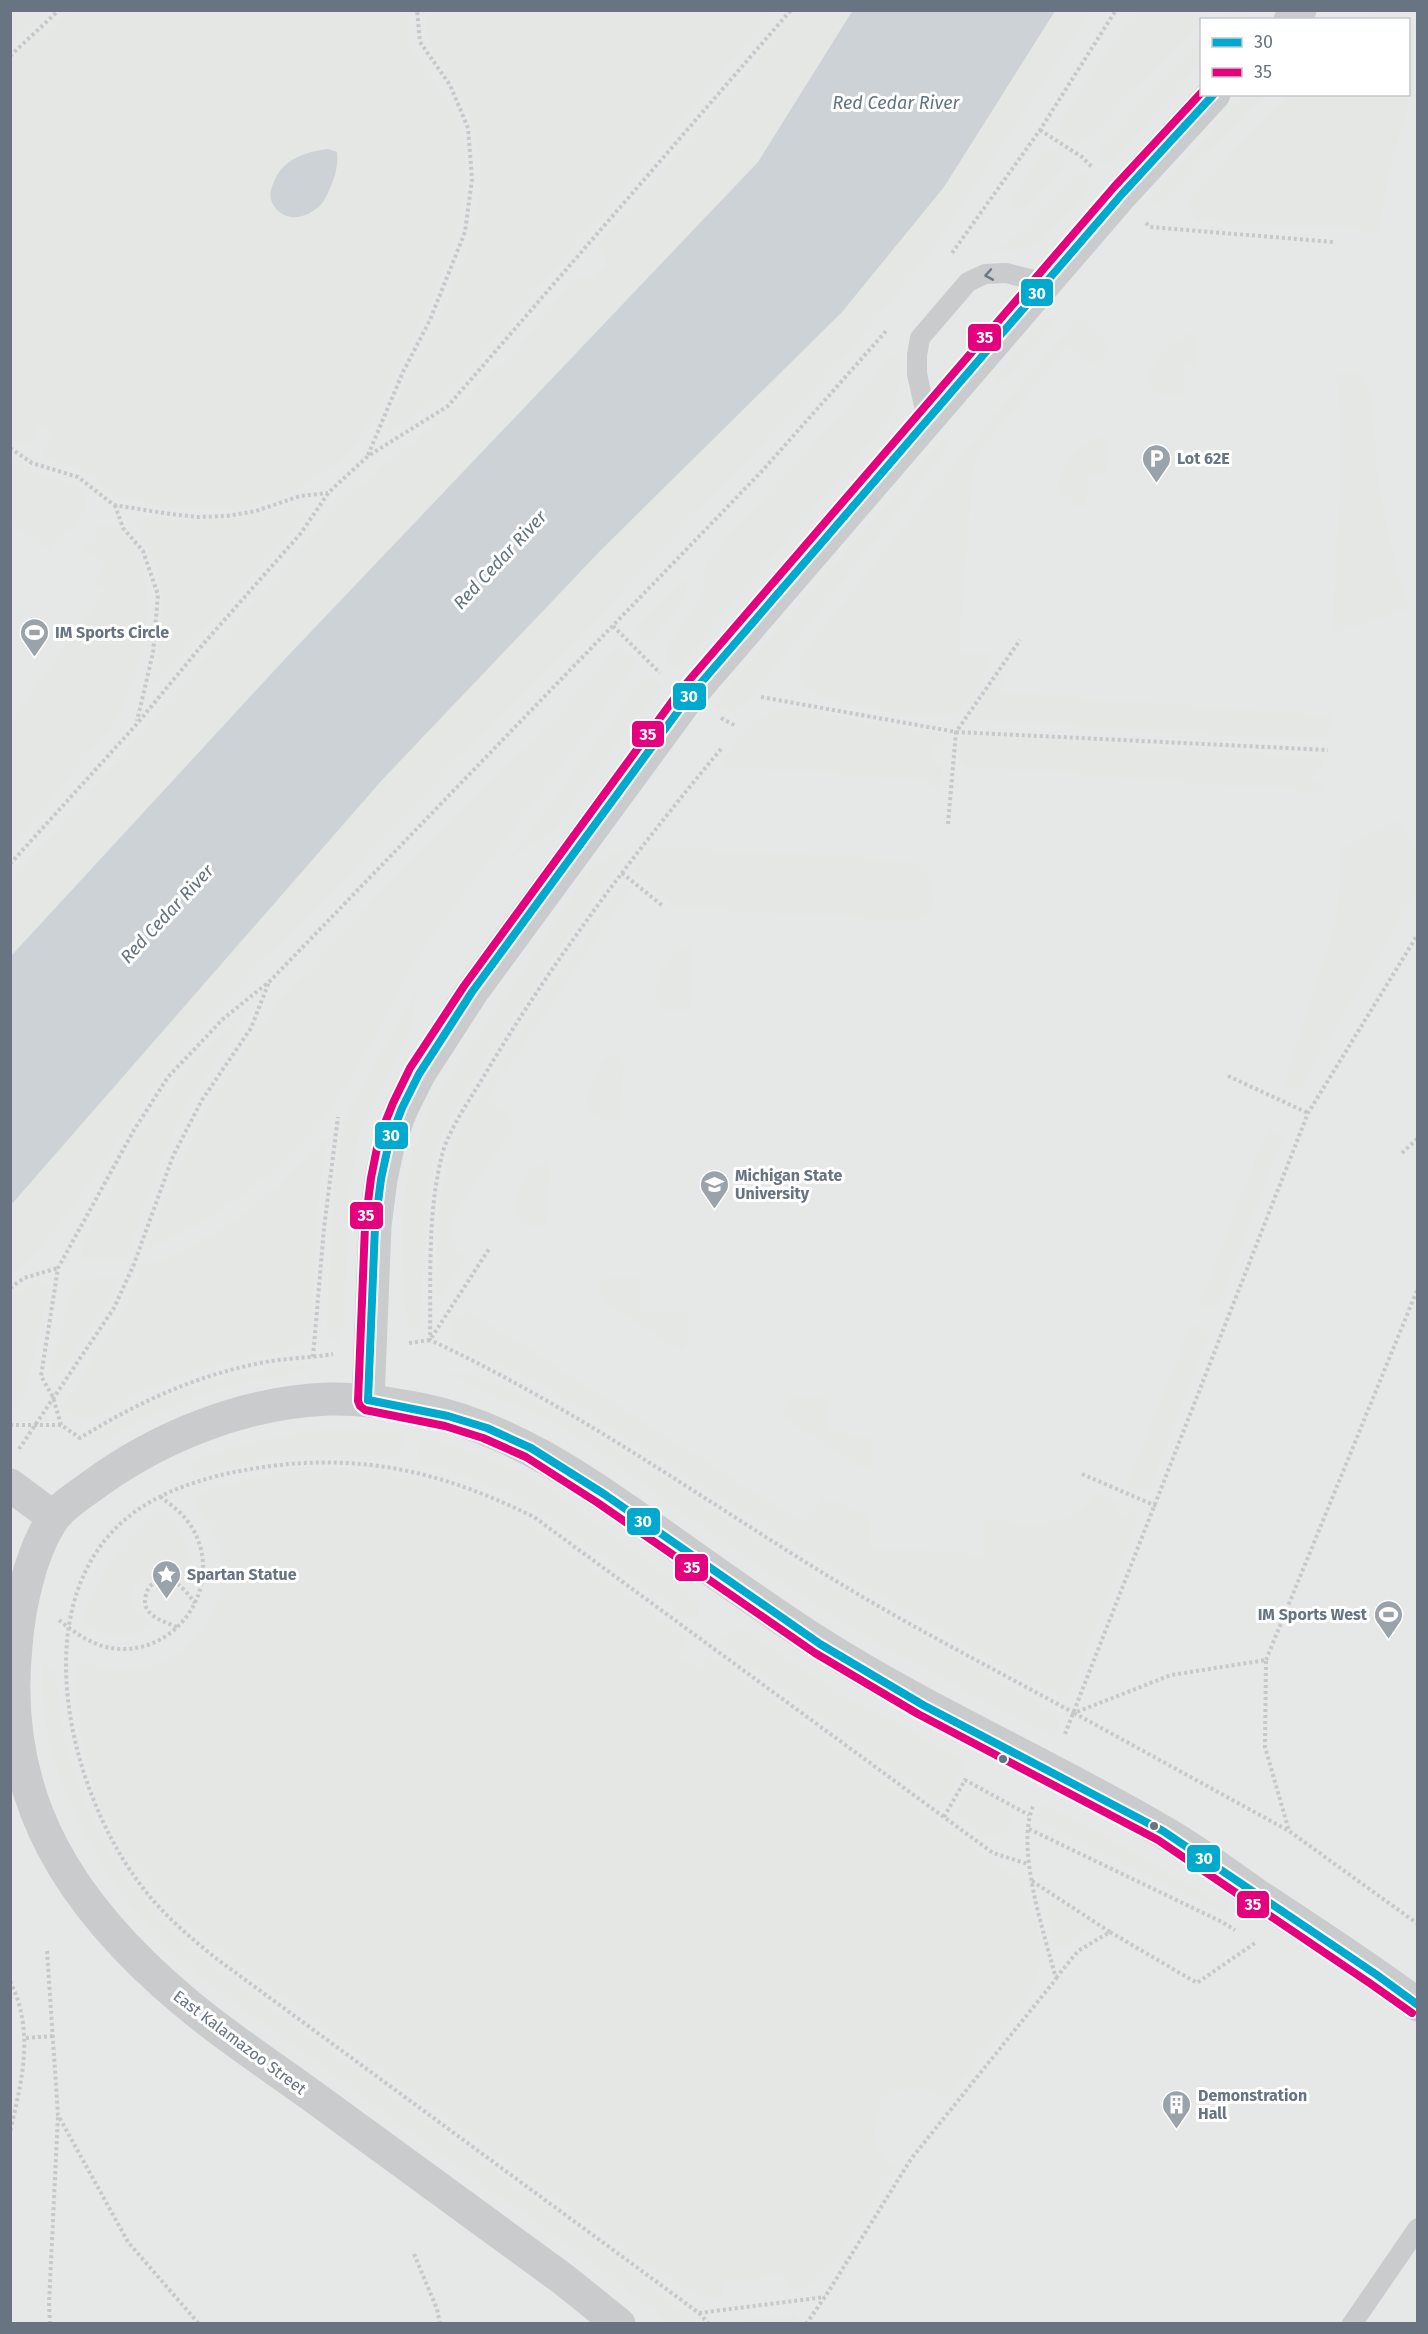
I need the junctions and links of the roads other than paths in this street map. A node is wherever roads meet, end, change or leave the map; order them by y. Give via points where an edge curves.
1 (1212, 96) edge
2 (1046, 283) junction
3 (927, 419) junction
4 (368, 1400) junction
5 (10, 1485) edge
6 (53, 1517) junction
7 (1418, 2005) edge
8 (1418, 2228) edge
9 (619, 2324) edge
10 (1352, 2324) edge

1 - 2 street
2 - 3 street
2 -> 3 lane via 1006,273 985,274 968,282 921,338 916,375
3 - 4 street via 687,699 472,992 419,1074 389,1142 381,1179 375,1226
4 - 6 street via 281,1404 189,1431 118,1467
4 - 7 street via 448,1416 531,1448 820,1644 923,1705 1163,1831
5 - 6 street
6 - 9 street, East Kalamazoo Street via 37,1552 18,1625 14,1709 29,1791 62,1868 85,1902 115,1938 187,2005
8 - 10 lane

